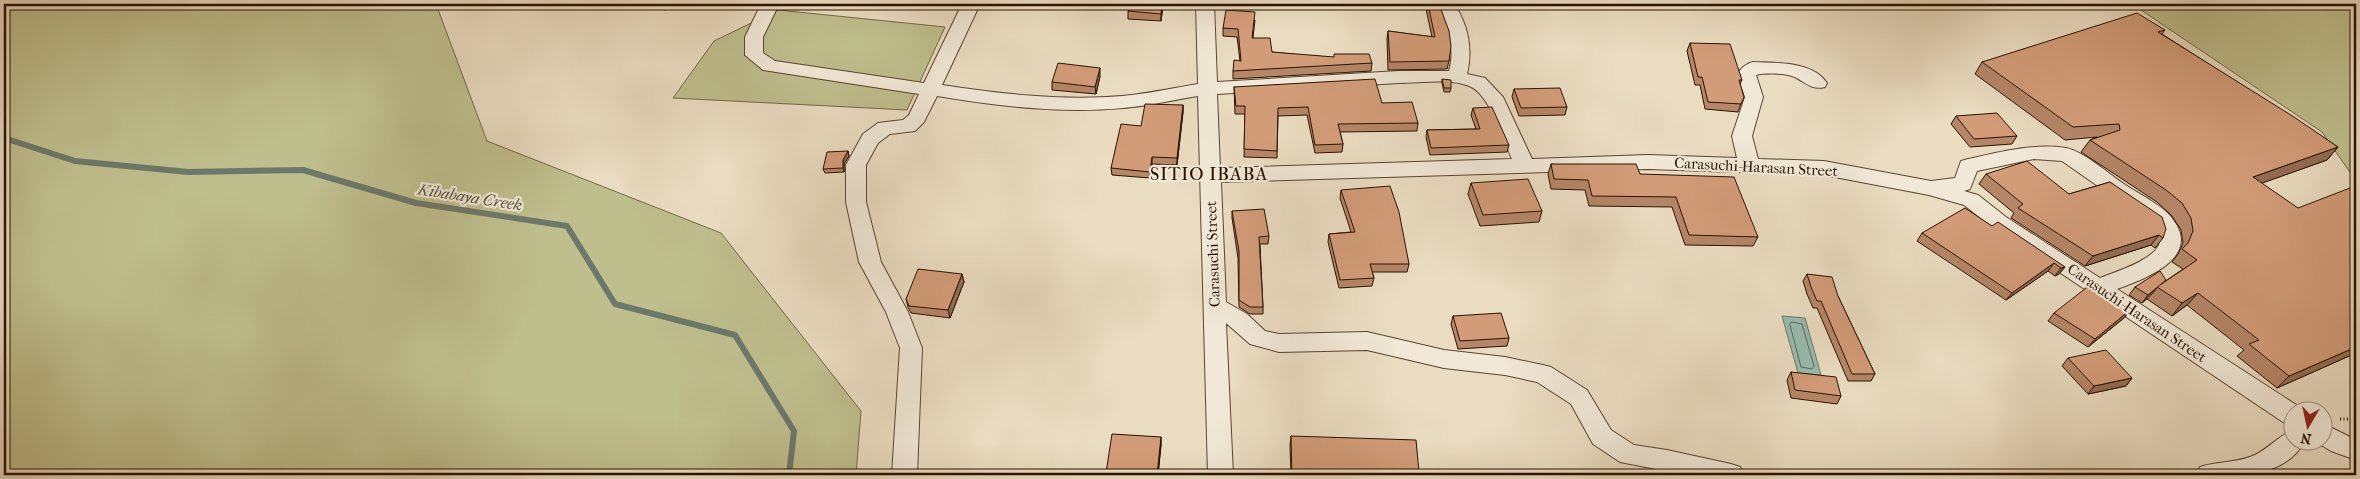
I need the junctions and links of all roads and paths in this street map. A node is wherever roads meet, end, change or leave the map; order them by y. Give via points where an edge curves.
1 (770, 4) edge
2 (971, 4) edge
3 (1205, 4) edge
4 (1447, 7) dead end
5 (1457, 77) junction
6 (1818, 83) dead end
7 (1208, 89) junction
8 (930, 90) junction
9 (1749, 165) junction
10 (1525, 166) junction
11 (1210, 175) junction
12 (1930, 188) junction
13 (2099, 287) junction
14 (1215, 306) junction
15 (2282, 408) edge
16 (2332, 439) edge
17 (2356, 450) edge
18 (2283, 452) edge
19 (904, 475) edge
20 (1220, 475) edge
21 (1731, 475) edge
22 (2209, 475) edge

1 - 8 street via 754,37 754,55 770,66
2 - 8 street
3 - 7 street, Carasuchi Street
4 - 5 street via 1463,45
5 - 7 street via 1390,77
5 - 10 street via 1478,82 1496,101
6 - 9 street via 1795,70 1753,68 1746,74 1754,97 1742,136
7 - 8 street via 1123,102 1074,104
7 - 11 street, Carasuchi Street
8 - 19 street via 917,118 908,126 885,128 870,139 856,165 856,202 870,262 897,312 911,348
9 - 10 street, Carasuchi-Harasan Street via 1648,162
9 - 12 street, Carasuchi-Harasan Street via 1824,168
10 - 11 street, Carasuchi-Harasan Street
11 - 14 street, Carasuchi Street
12 - 13 street, Carasuchi-Harasan Street via 1971,200
12 - 13 street via 1963,184 1968,166 2034,152 2067,155 2164,222 2171,240 2157,262
13 - 15 street, Carasuchi-Harasan Street
14 - 20 street, Carasuchi Street
14 - 21 street via 1239,320 1258,338 1279,343 1367,341 1444,359 1543,374 1579,397 1602,437 1629,455
16 - 17 street
18 - 22 street via 2247,469

